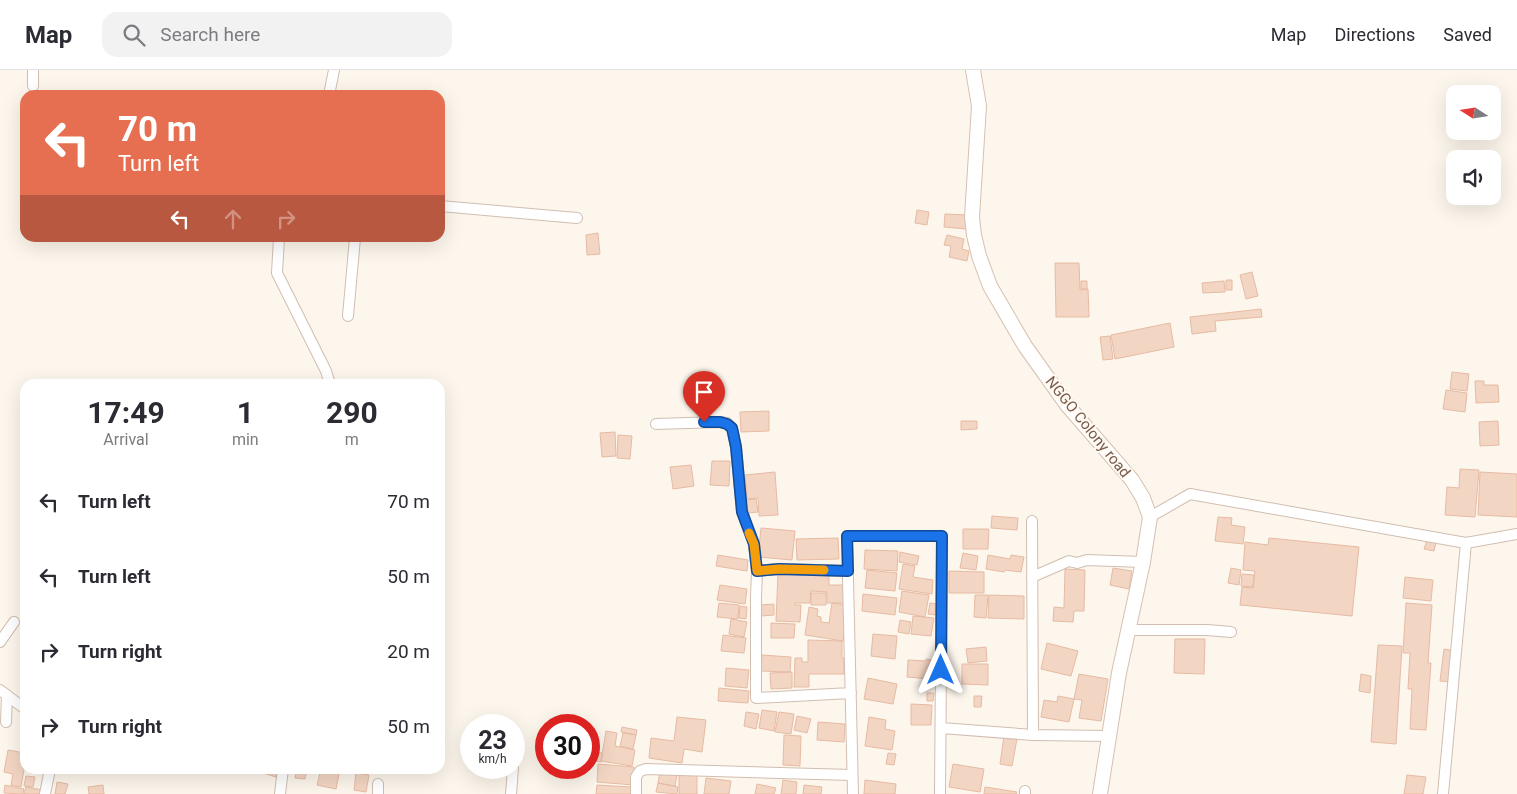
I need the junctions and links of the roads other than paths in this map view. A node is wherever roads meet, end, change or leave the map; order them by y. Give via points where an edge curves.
1 (33, 70) edge
2 (334, 70) edge
3 (973, 70) edge
4 (33, 86) dead end
5 (330, 90) edge
6 (445, 206) edge
7 (577, 218) dead end
8 (279, 242) edge
9 (356, 242) edge
10 (348, 316) dead end
11 (328, 379) edge
12 (656, 424) dead end
13 (1150, 517) junction
14 (1032, 521) dead end
15 (1517, 534) edge
16 (1466, 543) junction
17 (1143, 562) junction
18 (757, 571) junction
19 (848, 571) junction
20 (1032, 577) junction
21 (14, 622) dead end
22 (1127, 630) junction
23 (1231, 632) dead end
24 (0, 642) edge
25 (3, 692) edge
26 (850, 693) junction
27 (20, 705) edge
28 (6, 722) dead end
29 (941, 728) junction
30 (1033, 735) junction
31 (1108, 736) junction
32 (49, 774) edge
33 (282, 774) edge
34 (852, 775) junction
35 (512, 779) edge
36 (45, 794) edge
37 (280, 794) edge
38 (511, 794) edge
39 (636, 794) edge
40 (853, 794) edge
41 (940, 794) edge
42 (1100, 794) edge
43 (1443, 794) edge

1 - 4 street
2 - 5 street
3 - 13 street, NGGO Colony road via 979,106 972,217 979,256 990,286 1066,405 1132,480
6 - 7 street
8 - 11 street via 277,273
9 - 10 street
12 - 18 street via 720,422 732,428 742,512 754,544
13 - 16 street via 1190,494
13 - 17 street
14 - 20 street
15 - 16 street
16 - 43 street
17 - 20 street via 1069,561
17 - 22 street
18 - 19 street
18 - 26 street via 756,698
19 - 26 street
19 - 29 street via 847,536 942,536
20 - 30 street
21 - 24 street
22 - 23 street
22 - 31 street
25 - 27 street
25 - 28 street
26 - 34 street
29 - 30 street
29 - 41 street
30 - 31 street
31 - 42 street
32 - 36 street
33 - 37 street
34 - 39 street via 646,769 636,777
34 - 40 street
35 - 38 street

